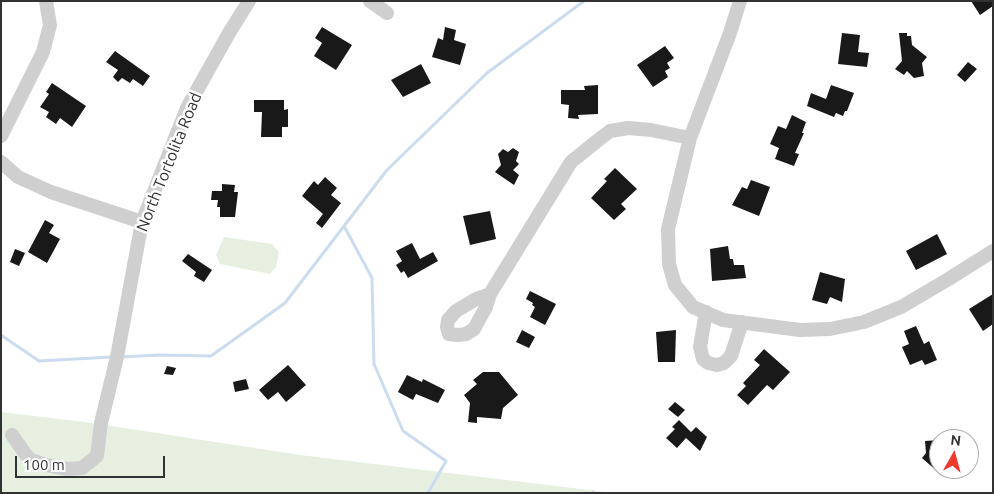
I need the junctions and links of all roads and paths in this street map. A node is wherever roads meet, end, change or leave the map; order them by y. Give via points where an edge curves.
1 (46, 1) edge
2 (250, 1) edge
3 (370, 1) edge
4 (740, 1) edge
5 (387, 13) dead end
6 (1, 136) edge
7 (690, 138) junction
8 (1, 162) edge
9 (142, 222) junction
10 (993, 250) edge
11 (490, 294) dead end
12 (706, 312) junction
13 (742, 322) junction
14 (12, 435) dead end

1 - 6 street via 50,25 43,52
2 - 9 street, North Tortolita Road via 187,108
3 - 5 street
4 - 7 street
7 - 11 street via 628,128 610,132 596,140 570,162
7 - 12 street via 668,229 669,264 675,285 693,307
8 - 9 street via 18,177 51,192
9 - 14 street, North Tortolita Road via 96,456 82,468 66,469 29,459
10 - 13 street via 900,307 864,322 830,329 800,330
12 - 13 street via 723,320
12 - 13 street via 700,348 702,359 708,363 724,364

